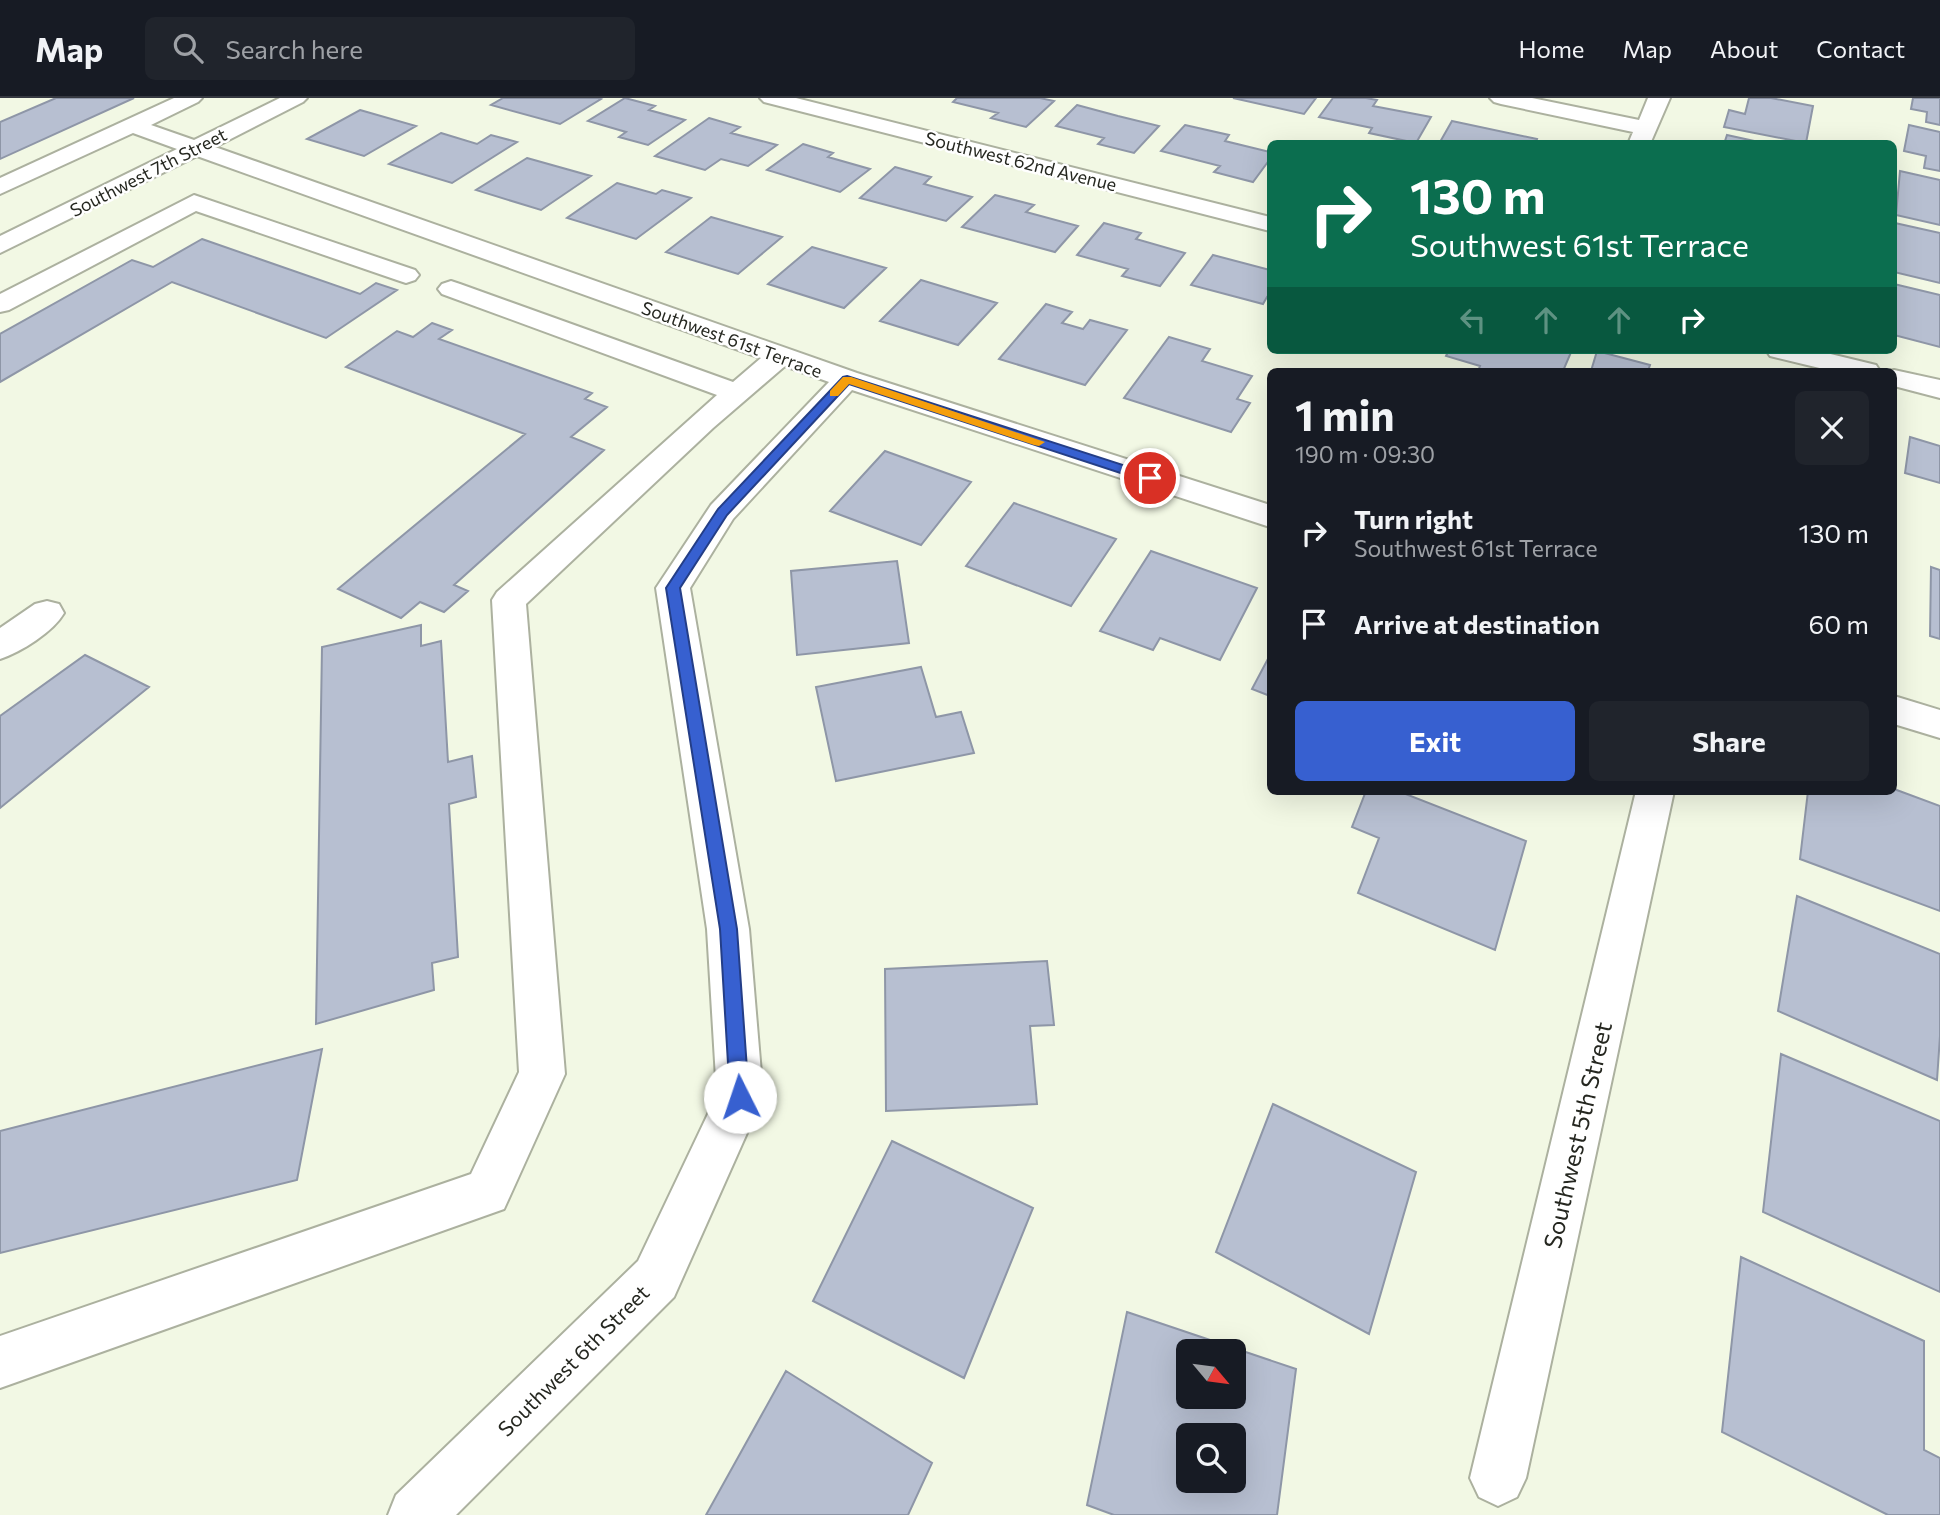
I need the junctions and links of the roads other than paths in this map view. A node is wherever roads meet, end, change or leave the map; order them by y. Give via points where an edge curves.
1 (191, 98) edge
2 (296, 98) edge
3 (771, 98) edge
4 (1501, 98) edge
5 (1659, 98) edge
6 (133, 125) junction
7 (1643, 136) edge
8 (197, 148) junction
9 (0, 187) edge
10 (1267, 223) edge
11 (0, 246) edge
12 (406, 275) dead end
13 (451, 289) dead end
14 (0, 304) edge
15 (1796, 354) edge
16 (780, 356) junction
17 (1854, 368) edge
18 (1897, 378) edge
19 (847, 379) junction
20 (1940, 389) edge
21 (737, 393) junction
22 (1267, 515) edge
23 (47, 613) dead end
24 (0, 646) edge
25 (1897, 711) edge
26 (1940, 724) edge
27 (1654, 795) edge
28 (0, 1362) edge
29 (1498, 1479) dead end
30 (416, 1515) edge

1 - 6 street
2 - 8 street, Southwest 7th Street
3 - 10 street, Southwest 62nd Avenue
4 - 7 street
5 - 7 street
6 - 8 street, Southwest 61st Terrace
6 - 9 street
8 - 11 street, Southwest 7th Street
8 - 16 street, Southwest 61st Terrace
12 - 14 street via 194,202
13 - 21 street
15 - 17 street
16 - 19 street, Southwest 61st Terrace
16 - 21 street
18 - 20 street
19 - 22 street, Southwest 61st Terrace
19 - 30 street, Southwest 6th Street via 722,512 673,588 728,929 740,1097 656,1279
21 - 28 street via 509,600 542,1074 487,1192
23 - 24 street
25 - 26 street
27 - 29 street, Southwest 5th Street

